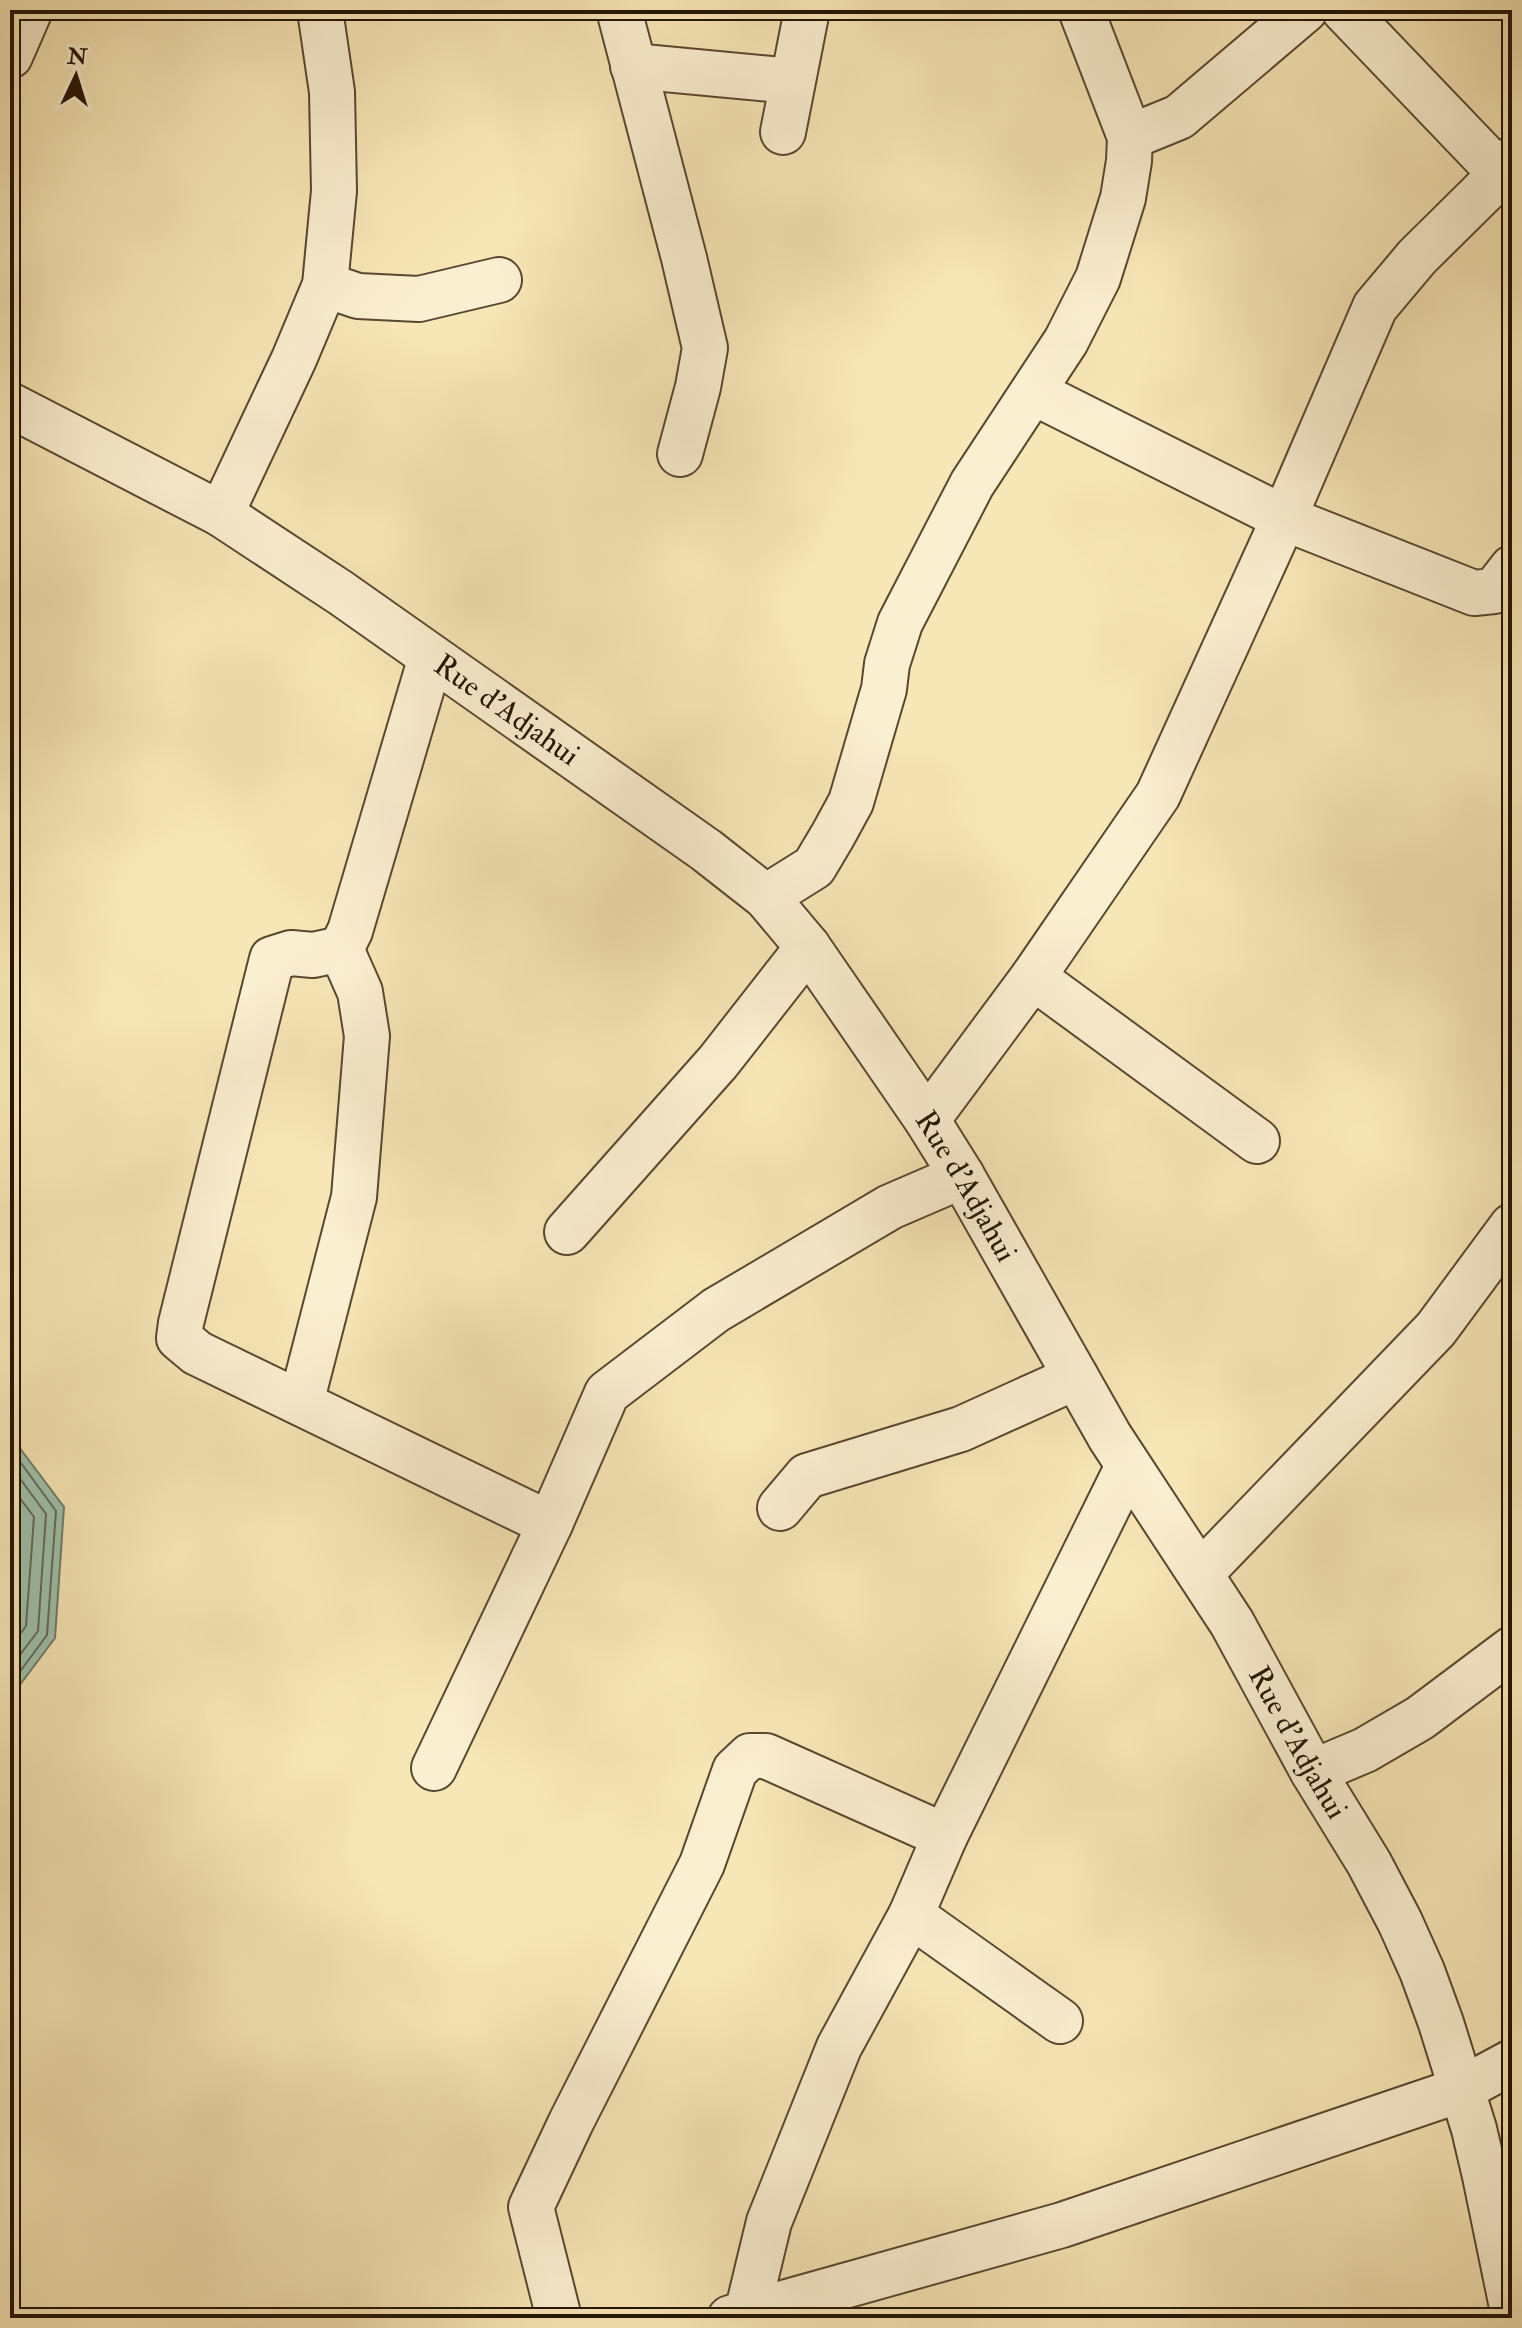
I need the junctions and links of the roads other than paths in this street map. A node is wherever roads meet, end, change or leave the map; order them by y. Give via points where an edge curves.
1 (30, 10) edge
2 (320, 10) edge
3 (619, 10) edge
4 (807, 10) edge
5 (1081, 10) edge
6 (1305, 10) edge
7 (1344, 10) edge
8 (10, 56) edge
9 (633, 66) junction
10 (792, 81) junction
11 (783, 132) dead end
12 (1130, 137) junction
13 (1507, 166) edge
14 (499, 280) dead end
15 (325, 285) junction
16 (1033, 392) junction
17 (10, 405) edge
18 (680, 454) dead end
19 (221, 514) junction
20 (1284, 518) junction
21 (1512, 568) edge
22 (431, 657) junction
23 (766, 897) junction
24 (808, 947) junction
25 (341, 949) junction
26 (1033, 977) junction
27 (927, 1120) junction
28 (1257, 1141) dead end
29 (962, 1176) junction
30 (1512, 1226) edge
31 (567, 1232) dead end
32 (1076, 1377) junction
33 (301, 1403) junction
34 (1128, 1466) junction
35 (780, 1508) dead end
36 (550, 1524) junction
37 (1201, 1573) junction
38 (1512, 1649) edge
39 (434, 1768) dead end
40 (1313, 1772) junction
41 (945, 1836) junction
42 (911, 1915) junction
43 (1060, 2021) dead end
44 (1512, 2062) edge
45 (1460, 2090) junction
46 (1504, 2229) edge
47 (1512, 2307) edge
48 (739, 2316) edge
49 (559, 2318) edge

1 - 8 street
2 - 15 street via 332,92 334,191
3 - 9 street
4 - 10 street
5 - 12 street
6 - 12 street via 1179,117
7 - 13 street
9 - 10 street
9 - 18 street via 705,348
10 - 11 street
12 - 16 street via 1123,198 1098,278
13 - 20 street via 1375,307
14 - 15 street via 419,299 358,296
15 - 19 street
16 - 20 street
16 - 23 street via 972,484 900,623 851,802 814,867
17 - 19 street, Rue d'Adjahui
19 - 22 street, Rue d'Adjahui
20 - 21 street via 1474,593 1494,591
20 - 26 street via 1158,795
22 - 23 street, Rue d'Adjahui
22 - 25 street
23 - 24 street, Rue d'Adjahui
24 - 27 street, Rue d'Adjahui
24 - 31 street via 718,1062
25 - 33 street via 360,992 367,1036 354,1197
25 - 33 street via 272,959 179,1338 197,1353
26 - 27 street
26 - 28 street
27 - 29 street, Rue d'Adjahui
29 - 32 street, Rue d'Adjahui
29 - 36 street via 890,1207 716,1310 607,1393
30 - 37 street via 1436,1329
32 - 34 street, Rue d'Adjahui
32 - 35 street via 961,1429 807,1476
33 - 36 street
34 - 37 street, Rue d'Adjahui
34 - 41 street
36 - 39 street
37 - 40 street, Rue d'Adjahui
38 - 40 street via 1420,1718
40 - 45 street, Rue d'Adjahui via 1400,1922 1441,2023
41 - 42 street
41 - 49 street via 766,1756 750,1756 735,1770 702,1864 531,2207
42 - 43 street
42 - 48 street via 839,2047 769,2222
44 - 45 street
45 - 46 street, Rue d'Adjahui
45 - 48 street via 1062,2225
46 - 47 street, Rue d'Adjahui

